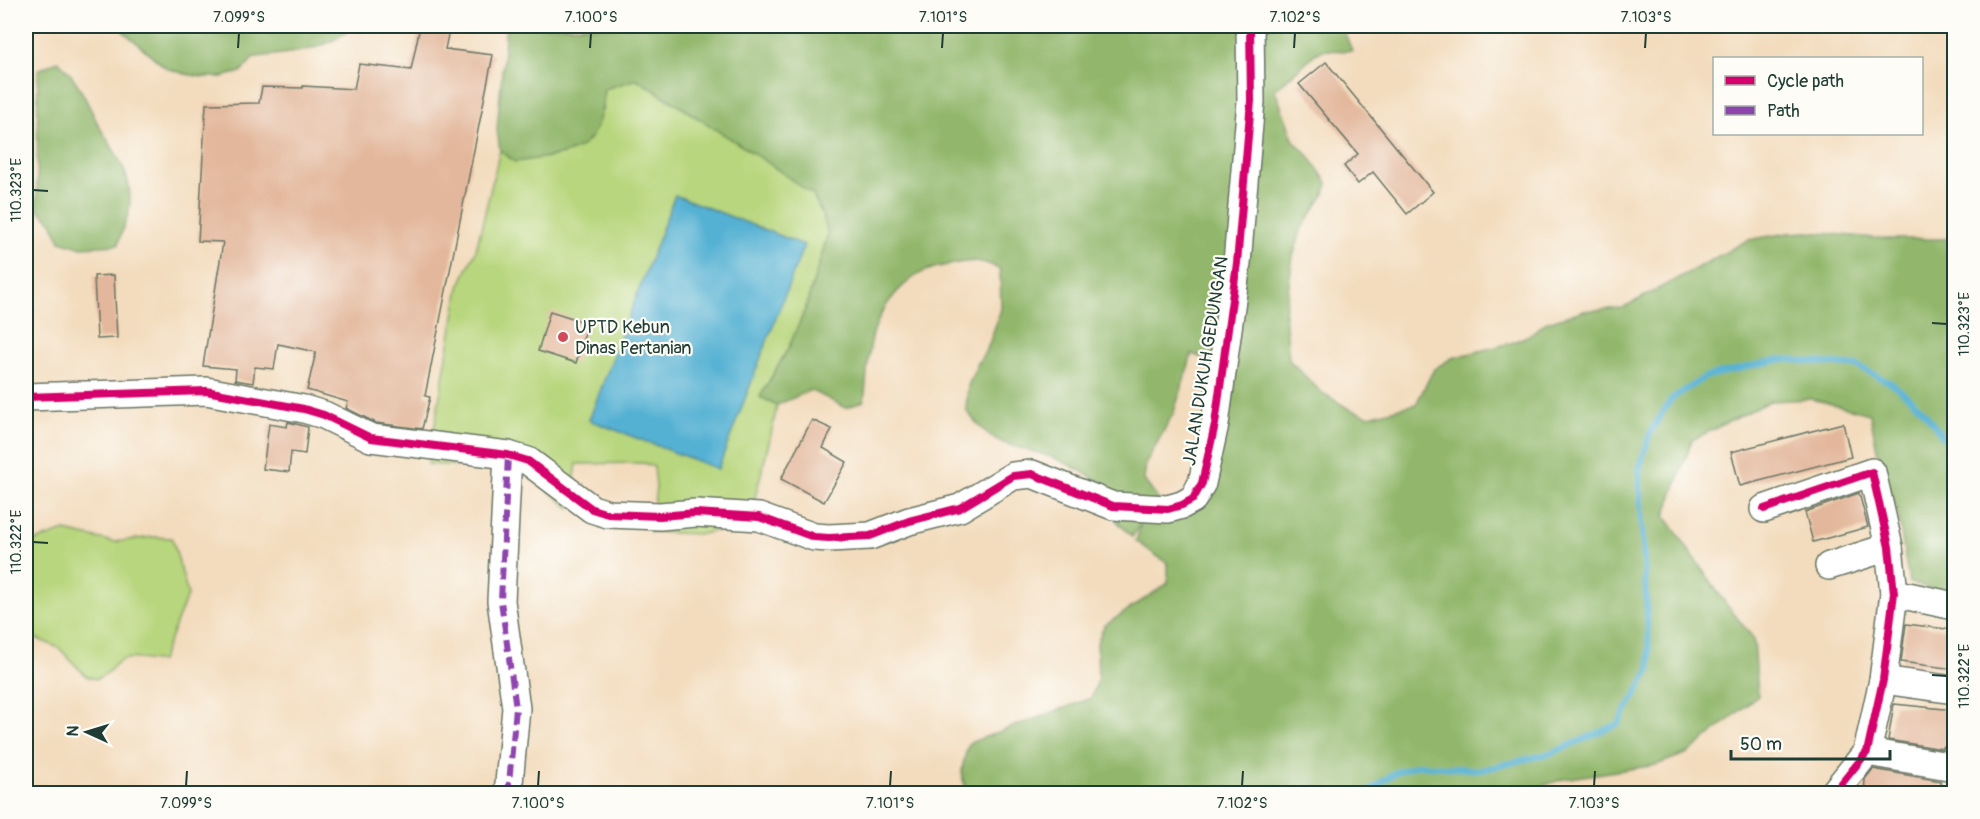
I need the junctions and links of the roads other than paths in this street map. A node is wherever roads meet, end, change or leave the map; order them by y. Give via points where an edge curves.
1 (1250, 26) edge
2 (26, 397) edge
3 (508, 455) junction
4 (1764, 509) dead end
5 (1889, 547) junction
6 (1829, 566) dead end
7 (1894, 593) junction
8 (1954, 606) edge
9 (1883, 680) junction
10 (1954, 690) edge
11 (1867, 752) junction
12 (1954, 767) edge
13 (508, 794) edge
14 (1833, 794) edge

1 - 3 street, JALAN DUKUH GEDUNGAN via 1251,101 1237,263 1215,424 1202,483 1193,499 1168,509 1113,506 1044,477 1023,474 960,507 870,536 845,539 814,537 759,517 608,514 592,509 528,461
2 - 3 street via 206,392 304,409 370,438
3 - 13 street via 501,601 516,719
4 - 5 street via 1872,472
5 - 6 street
5 - 7 street
7 - 8 street
7 - 9 street
9 - 10 street
9 - 11 street
11 - 12 street
11 - 14 street

